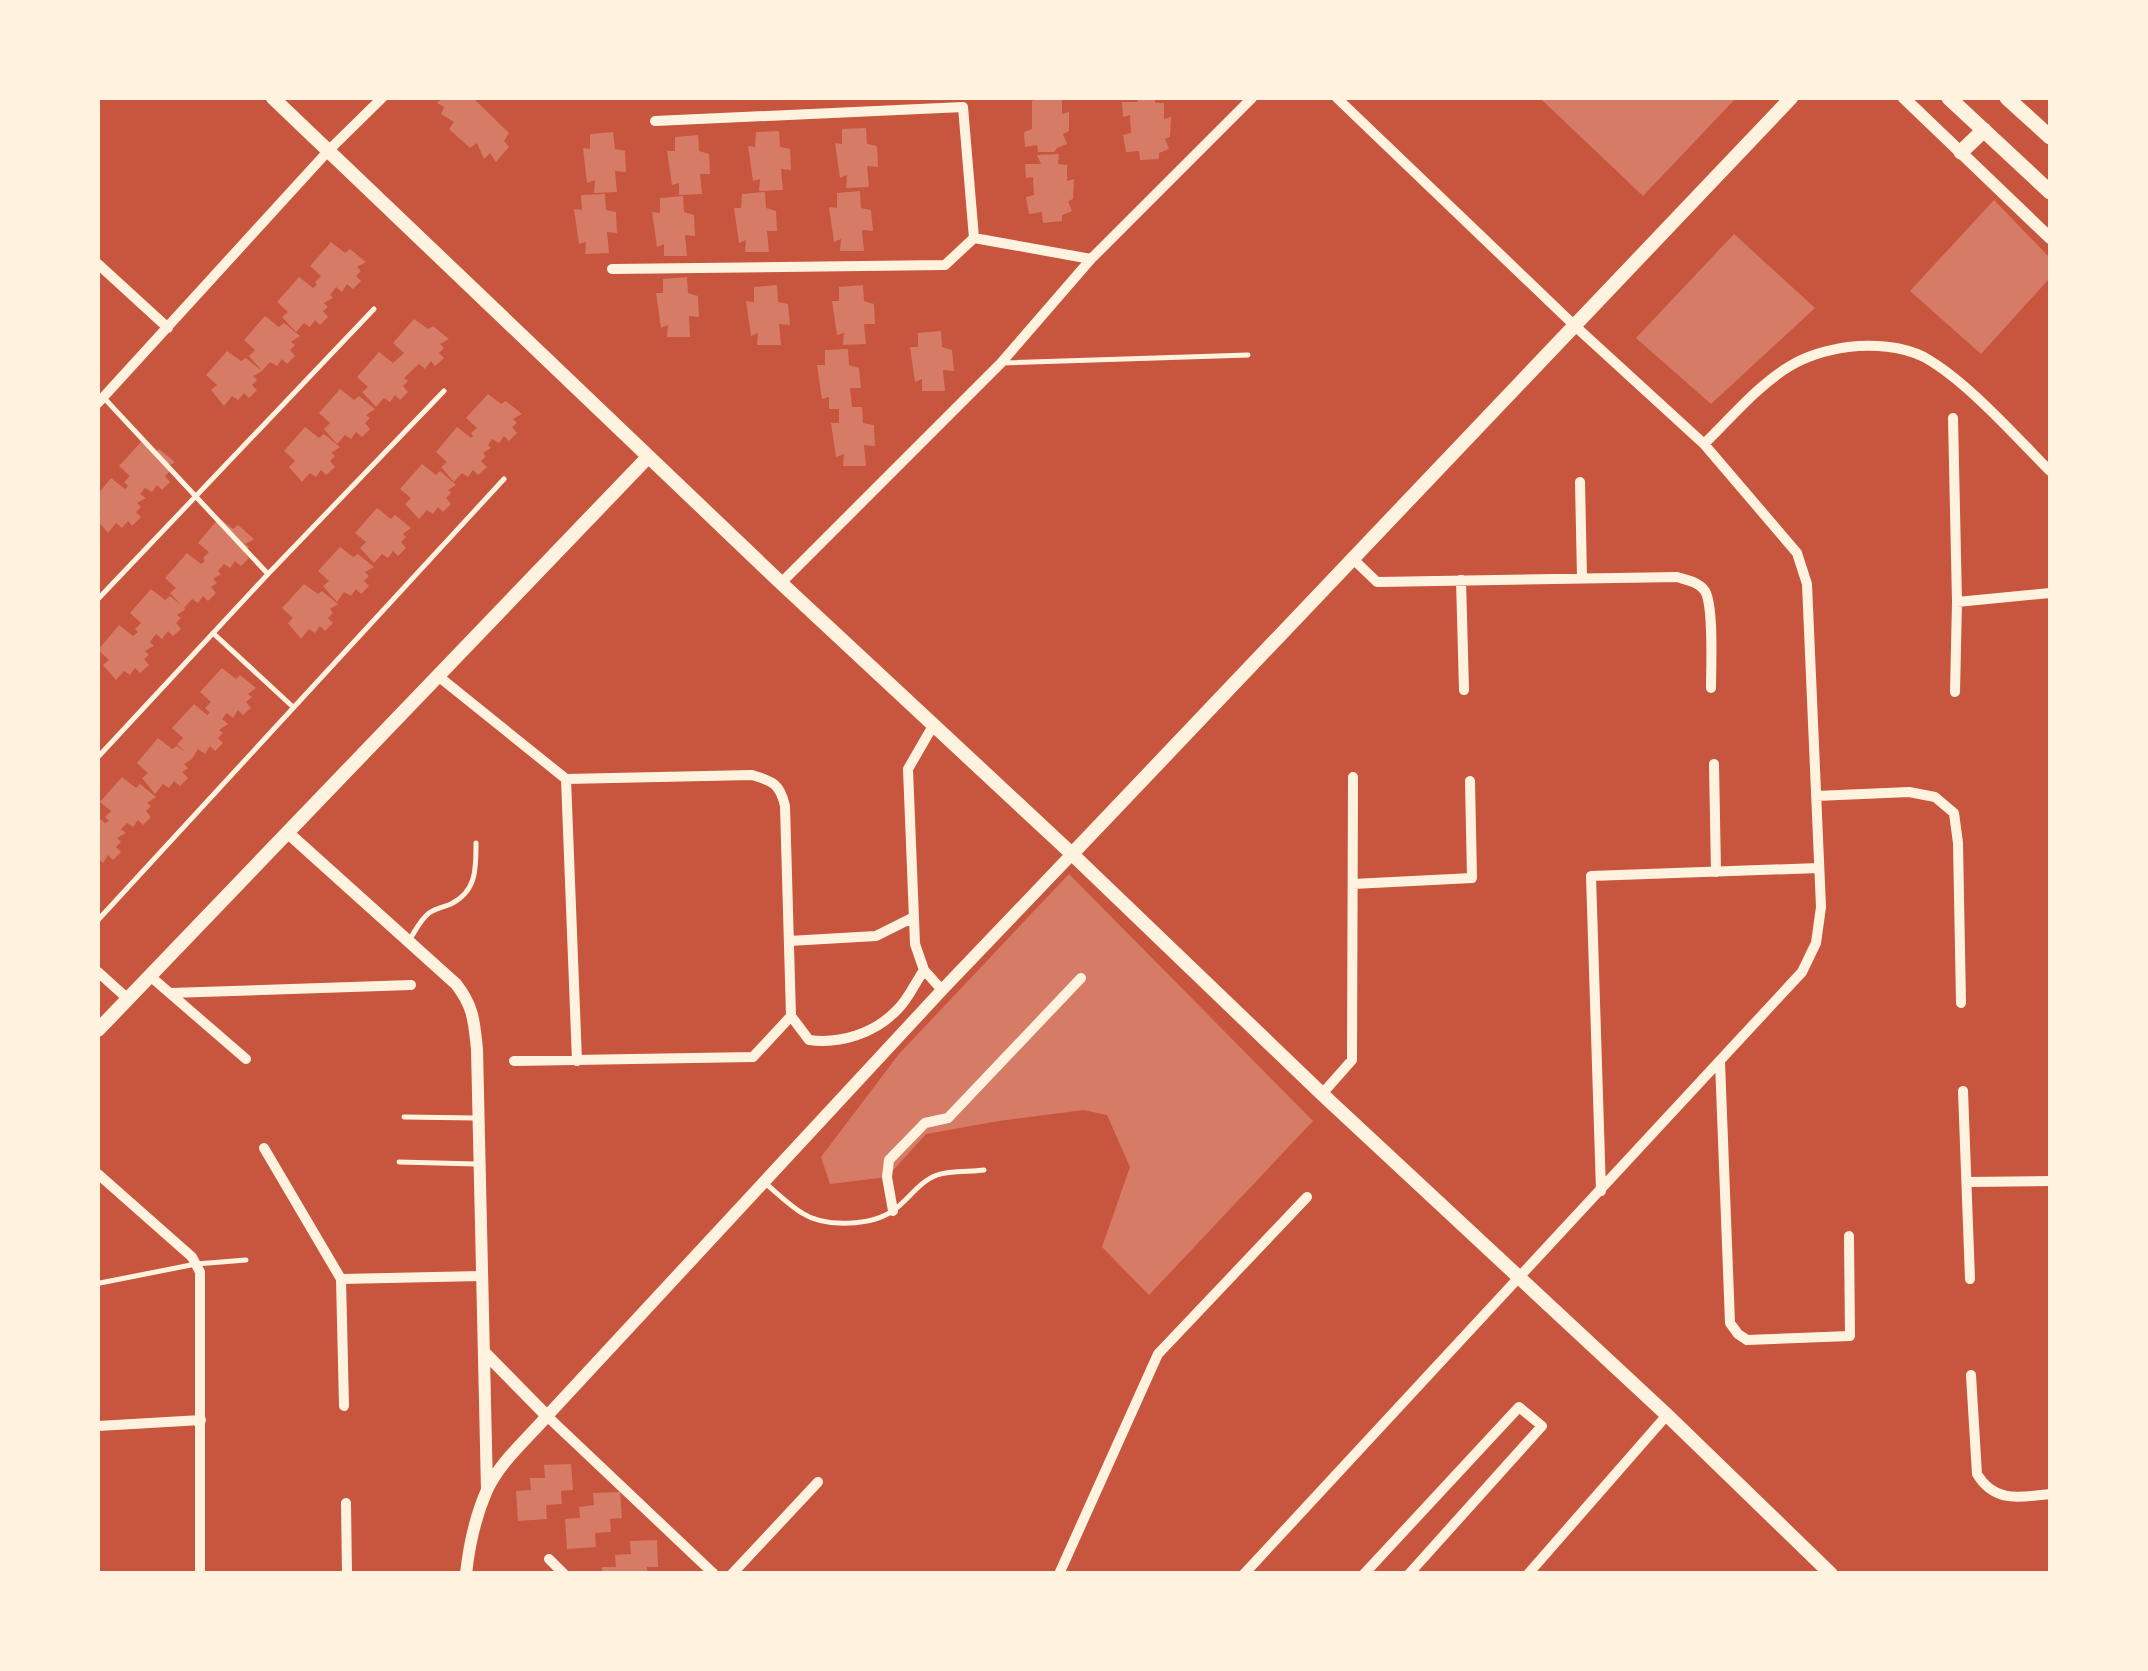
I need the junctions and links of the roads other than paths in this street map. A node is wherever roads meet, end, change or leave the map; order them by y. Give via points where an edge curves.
1 (273, 98) edge
2 (382, 98) edge
3 (1252, 98) edge
4 (1337, 98) edge
5 (1791, 98) edge
6 (1904, 98) edge
7 (1949, 98) edge
8 (2007, 98) edge
9 (655, 121) dead end
10 (1984, 130) junction
11 (2050, 137) edge
12 (329, 150) junction
13 (1961, 152) junction
14 (2050, 192) edge
15 (974, 238) junction
16 (2050, 238) edge
17 (1091, 259) junction
18 (98, 264) edge
19 (612, 269) dead end
20 (374, 309) dead end
21 (1575, 326) junction
22 (168, 328) junction
23 (1248, 355) dead end
24 (1001, 363) junction
25 (115, 384) junction
26 (98, 385) edge
27 (444, 391) dead end
28 (100, 400) edge
29 (1953, 418) dead end
30 (1704, 444) junction
31 (648, 457) junction
32 (2050, 471) edge
33 (504, 479) dead end
34 (1580, 482) dead end
35 (196, 497) junction
36 (1352, 559) junction
37 (268, 574) junction
38 (1582, 578) junction
39 (1461, 580) junction
40 (781, 583) junction
41 (2050, 593) edge
42 (98, 599) edge
43 (1957, 602) junction
44 (213, 633) junction
45 (438, 676) junction
46 (1711, 688) dead end
47 (1464, 690) dead end
48 (1955, 692) dead end
49 (292, 707) junction
50 (934, 724) junction
51 (98, 744) edge
52 (104, 750) junction
53 (98, 756) edge
54 (1714, 764) dead end
55 (1353, 777) dead end
56 (566, 779) junction
57 (1470, 781) dead end
58 (1816, 796) junction
59 (287, 832) junction
60 (476, 843) dead end
61 (1072, 854) junction
62 (1819, 868) junction
63 (1716, 872) junction
64 (1352, 884) junction
65 (914, 917) junction
66 (98, 920) edge
67 (408, 941) junction
68 (789, 941) junction
69 (924, 970) junction
70 (98, 972) edge
71 (150, 976) junction
72 (1081, 978) dead end
73 (411, 985) dead end
74 (942, 990) junction
75 (170, 993) junction
76 (128, 999) junction
77 (1961, 1003) dead end
78 (791, 1016) junction
79 (98, 1030) edge
80 (246, 1059) dead end
81 (514, 1061) dead end
82 (577, 1061) junction
83 (1720, 1062) junction
84 (1963, 1091) dead end
85 (1322, 1094) junction
86 (404, 1116) dead end
87 (478, 1118) junction
88 (264, 1148) dead end
89 (400, 1162) dead end
90 (479, 1164) junction
91 (984, 1170) dead end
92 (98, 1174) edge
93 (2050, 1181) edge
94 (764, 1182) junction
95 (1966, 1182) junction
96 (1601, 1191) junction
97 (1306, 1197) dead end
98 (893, 1211) junction
99 (1848, 1236) dead end
100 (246, 1260) dead end
101 (196, 1264) junction
102 (481, 1276) junction
103 (1518, 1277) junction
104 (341, 1279) junction
105 (1970, 1279) dead end
106 (100, 1283) edge
107 (484, 1353) junction
108 (1971, 1375) dead end
109 (344, 1406) dead end
110 (1667, 1415) junction
111 (546, 1416) junction
112 (201, 1420) junction
113 (98, 1426) edge
114 (818, 1482) dead end
115 (487, 1490) junction
116 (2050, 1494) edge
117 (346, 1502) dead end
118 (549, 1559) dead end
119 (200, 1574) edge
120 (347, 1574) edge
121 (466, 1574) edge
122 (564, 1574) edge
123 (714, 1574) edge
124 (732, 1574) edge
125 (1059, 1574) edge
126 (1244, 1574) edge
127 (1364, 1574) edge
128 (1409, 1574) edge
129 (1528, 1574) edge
130 (1831, 1574) edge

1 - 12 main road
2 - 12 street
3 - 17 street
4 - 21 street
5 - 21 main road
6 - 13 street
7 - 10 main road
8 - 11 main road
9 - 15 street via 962,108
10 - 13 main road
10 - 14 main road
12 - 22 street
12 - 31 main road
13 - 16 street
15 - 17 street
15 - 19 street via 944,264
17 - 24 street
18 - 22 street
20 - 35 lane
21 - 30 street
21 - 36 main road
22 - 25 street
23 - 24 lane
24 - 40 street
25 - 26 street
25 - 28 street
27 - 37 lane
28 - 35 lane
29 - 43 street
30 - 32 street via 1766,384 1811,354 1891,347 1922,356 1959,382
30 - 58 street via 1796,553 1808,584
31 - 40 main road
31 - 45 main road
33 - 49 lane
34 - 38 street
35 - 37 lane
35 - 42 lane
36 - 39 street via 1377,582
36 - 61 main road
37 - 44 lane
38 - 39 street
38 - 46 street via 1677,577 1704,590
39 - 47 street
40 - 50 main road
41 - 43 street
43 - 48 street
44 - 49 lane
44 - 52 lane
45 - 56 street
45 - 59 main road
49 - 66 lane
50 - 61 main road
50 - 65 street via 908,769
51 - 52 lane
52 - 53 lane
54 - 63 street
55 - 64 street
56 - 68 street via 770,780 786,806
56 - 82 street
57 - 64 street via 1472,878
58 - 62 street
58 - 77 street via 1909,792 1934,796 1954,813
59 - 67 street
59 - 71 main road
60 - 67 lane via 476,873 465,895 428,914
61 - 74 street
61 - 85 main road
62 - 63 street
62 - 83 street via 1816,943 1802,972
63 - 96 street via 1591,876
64 - 85 street via 1352,1060
65 - 68 street via 876,936
65 - 69 street
67 - 87 street via 467,998 477,1049
68 - 78 street
69 - 74 street
69 - 78 street via 897,1010 846,1040 808,1040
70 - 76 street
71 - 75 street
71 - 76 main road
72 - 98 street via 948,1118 926,1123 888,1160
73 - 75 street
74 - 94 street
75 - 80 street
76 - 79 main road
78 - 82 street via 753,1057
81 - 82 street
83 - 96 street
83 - 99 street via 1730,1322 1738,1334 1747,1340 1850,1336
84 - 95 street
85 - 103 main road
86 - 87 lane
87 - 90 street
88 - 104 street
89 - 90 lane
90 - 102 street
91 - 98 lane via 937,1175
92 - 101 street
93 - 95 street
94 - 98 lane via 805,1216 856,1223
94 - 111 street
95 - 105 street
96 - 103 street
97 - 125 street via 1158,1354
100 - 101 lane
101 - 106 lane
101 - 112 street
102 - 104 street
102 - 107 street
103 - 110 main road
103 - 126 street
104 - 109 street
107 - 111 street
107 - 115 street
108 - 116 street via 1982,1484 2010,1498
110 - 129 street
110 - 130 main road
111 - 115 street
111 - 123 street
112 - 113 street
112 - 119 street
114 - 124 street
115 - 121 street
117 - 120 street
118 - 122 street
127 - 128 street via 1519,1407 1542,1426

